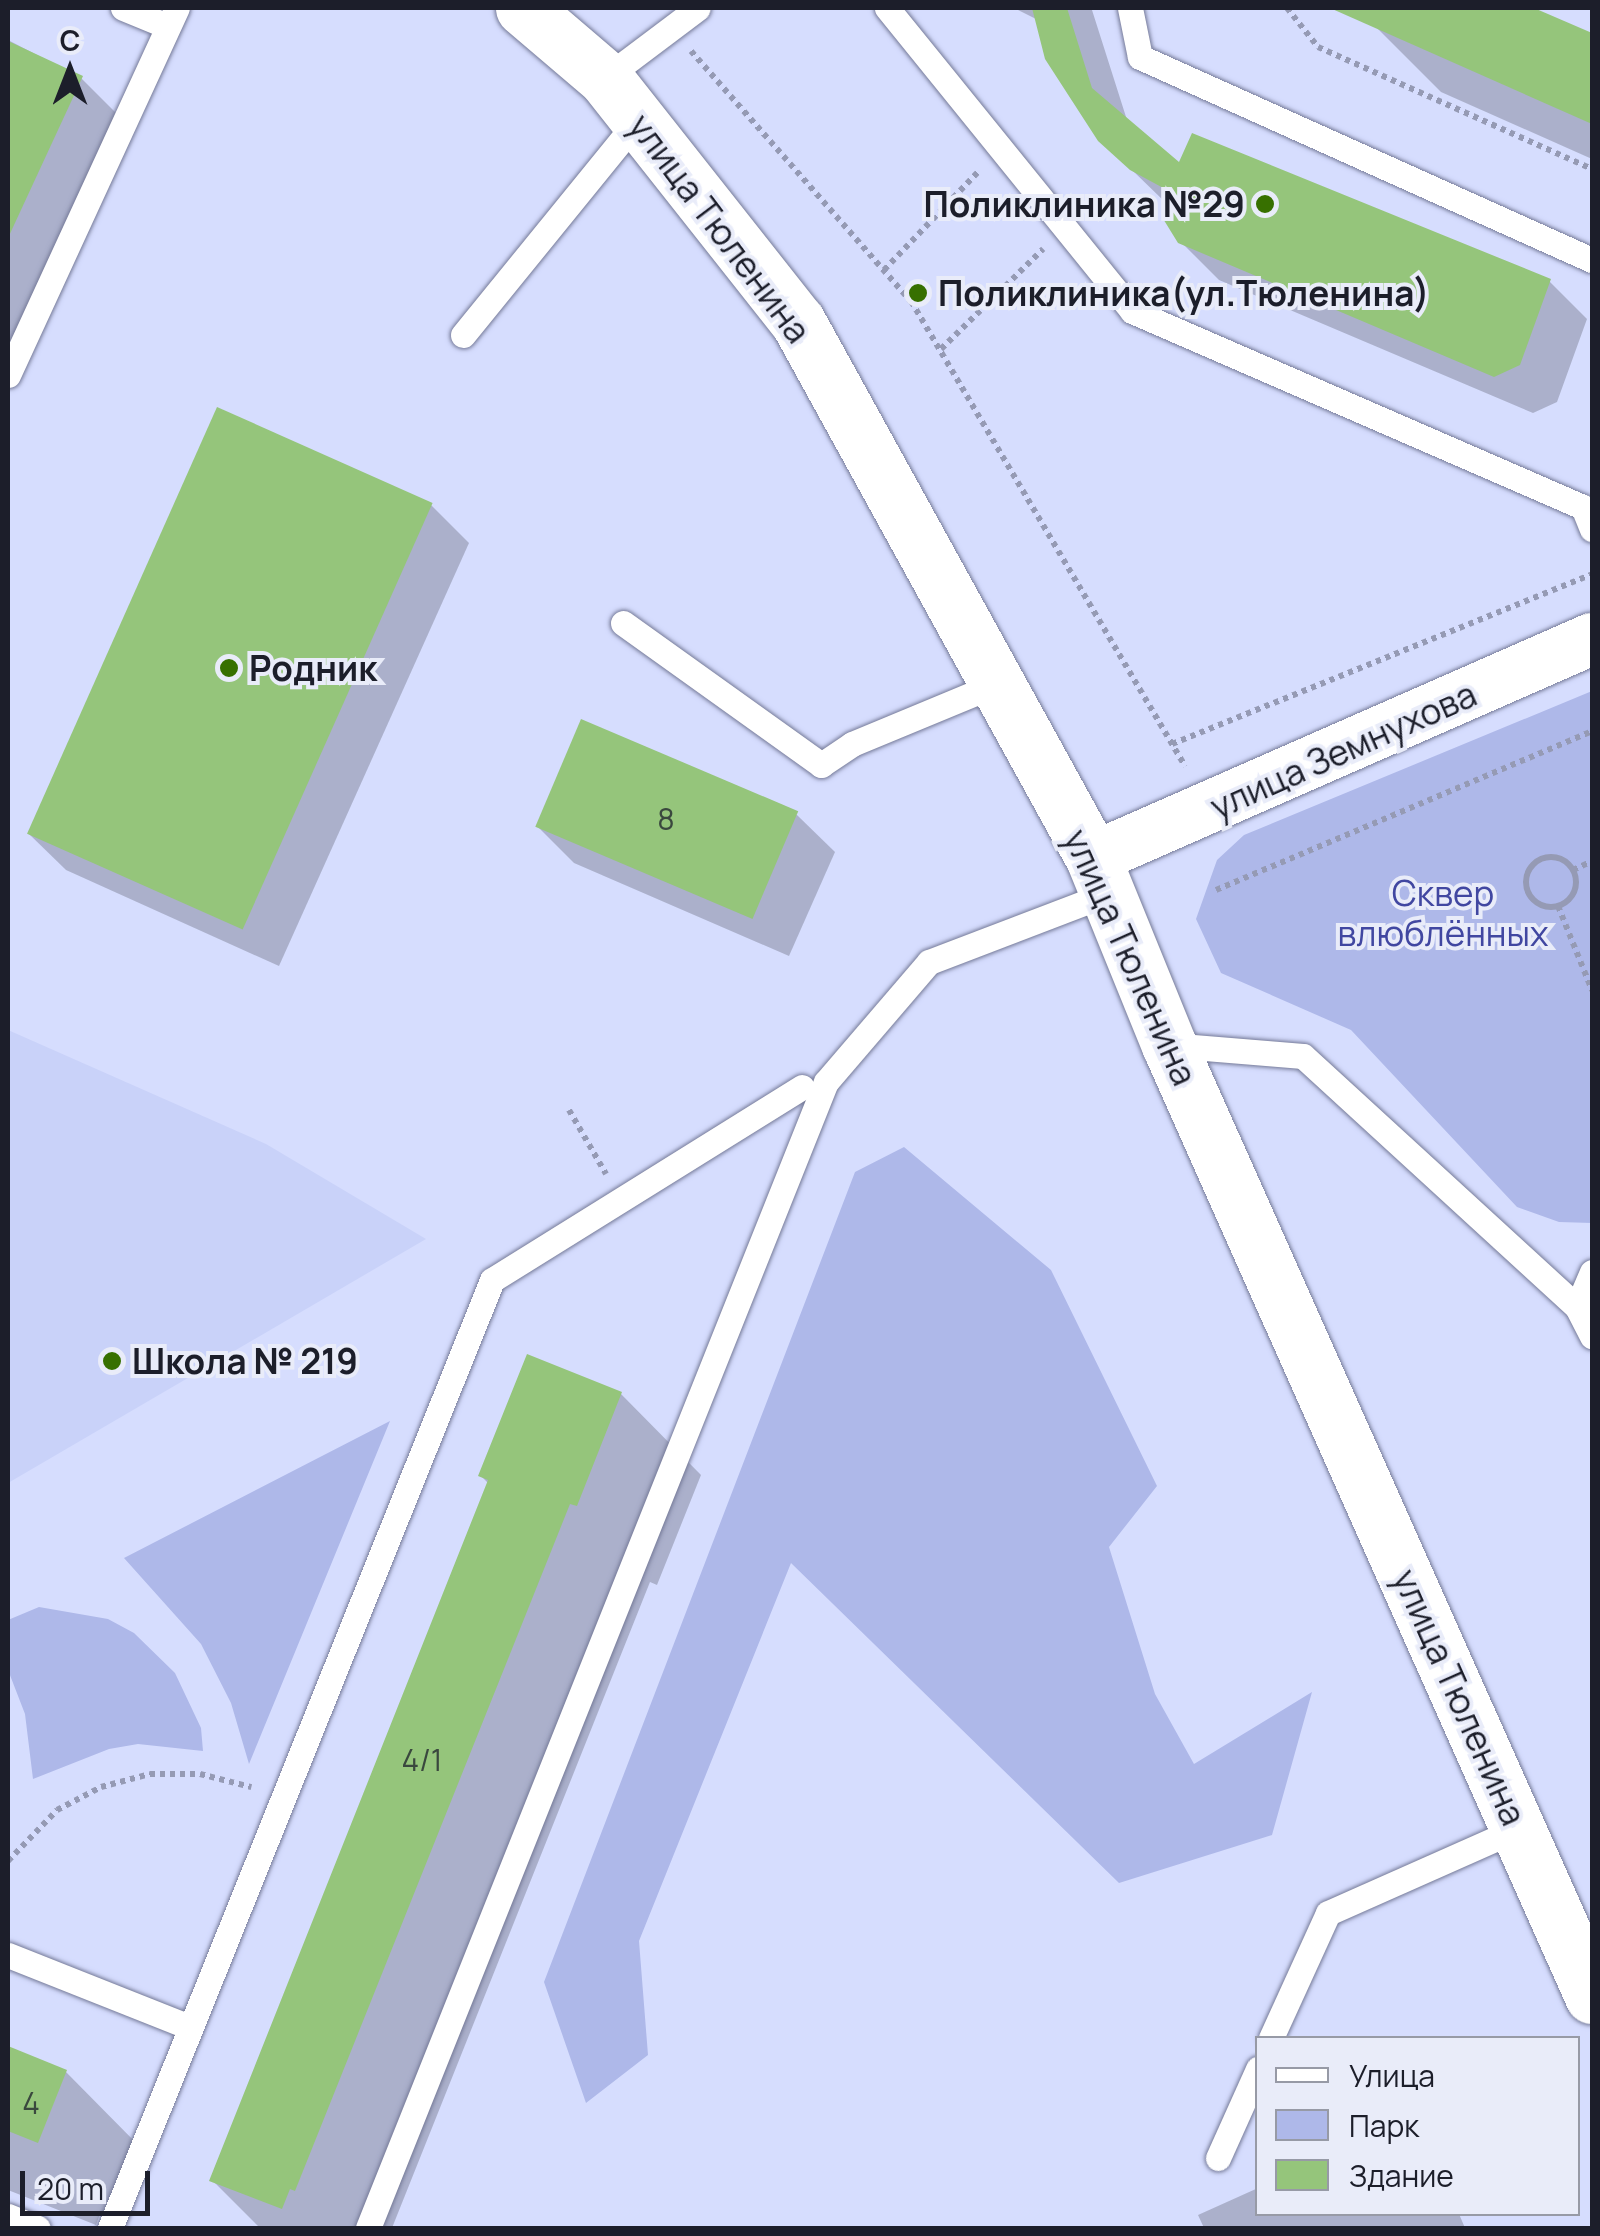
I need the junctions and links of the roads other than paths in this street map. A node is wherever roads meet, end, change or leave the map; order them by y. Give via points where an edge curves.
1 (123, 8) edge
2 (523, 8) edge
3 (698, 8) edge
4 (887, 8) edge
5 (1130, 8) edge
6 (172, 17) edge
7 (605, 78) junction
8 (638, 120) junction
9 (1592, 260) edge
10 (463, 334) dead end
11 (8, 375) edge
12 (1589, 506) edge
13 (623, 623) dead end
14 (1592, 639) edge
15 (997, 684) junction
16 (1100, 876) junction
17 (1169, 1045) junction
18 (802, 1087) dead end
19 (1592, 1272) edge
20 (1577, 1307) junction
21 (1592, 1336) edge
22 (1518, 1829) junction
23 (8, 1955) edge
24 (1592, 1996) edge
25 (190, 2027) junction
26 (1273, 2036) edge
27 (1255, 2077) edge
28 (1218, 2158) dead end
29 (8, 2216) edge
30 (38, 2228) edge
31 (110, 2228) edge
32 (368, 2228) edge

1 - 6 lane
2 - 7 street, улица Тюленина
3 - 7 lane
4 - 12 lane via 1132,311
5 - 9 lane via 1140,57
6 - 11 lane
7 - 8 street, улица Тюленина
8 - 10 lane
8 - 15 street, улица Тюленина via 798,322
13 - 15 lane via 821,765 852,744
14 - 16 street, улица Земнухова via 1210,810
15 - 16 street, улица Тюленина
16 - 17 street, улица Тюленина
16 - 32 lane via 929,962 826,1082
17 - 20 lane via 1303,1056
17 - 22 street, улица Тюленина
18 - 25 lane via 508,1267 483,1295
19 - 20 lane
20 - 21 lane
22 - 24 street, улица Тюленина
22 - 26 lane via 1328,1913
23 - 25 lane
25 - 31 lane
27 - 28 lane
29 - 30 lane

